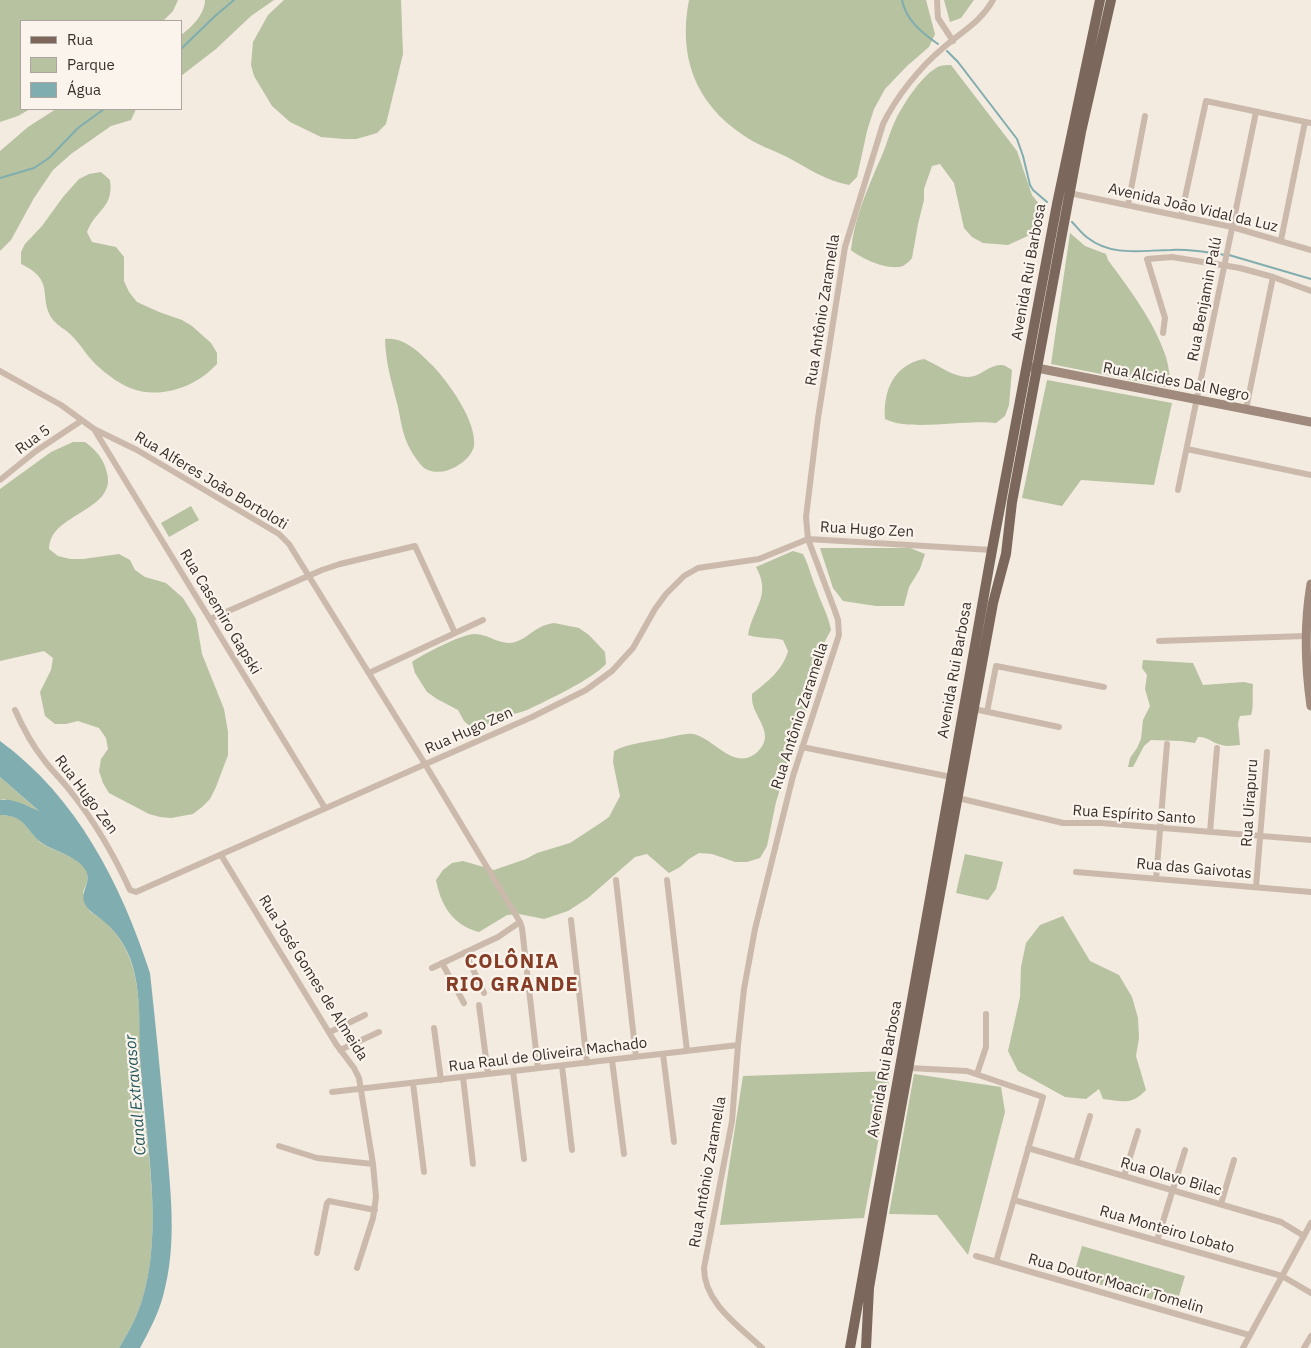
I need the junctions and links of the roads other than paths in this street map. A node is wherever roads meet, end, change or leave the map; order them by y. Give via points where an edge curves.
1 (937, 0) edge
2 (993, 0) edge
3 (1100, 0) edge
4 (1111, 0) edge
5 (953, 41) junction
6 (1256, 112) junction
7 (1145, 116) dead end
8 (1308, 122) edge
9 (1069, 193) junction
10 (1062, 205) junction
11 (1128, 205) junction
12 (1181, 216) junction
13 (1232, 226) junction
14 (1281, 240) junction
15 (1311, 250) edge
16 (1225, 263) junction
17 (1273, 277) junction
18 (1311, 291) edge
19 (1163, 332) dead end
20 (1032, 367) junction
21 (0, 371) edge
22 (1197, 400) junction
23 (1246, 410) junction
24 (81, 421) junction
25 (1311, 422) edge
26 (94, 429) junction
27 (1187, 449) junction
28 (1311, 475) edge
29 (0, 480) edge
30 (1178, 490) dead end
31 (808, 539) junction
32 (992, 548) junction
33 (1007, 552) junction
34 (308, 575) junction
35 (1311, 584) edge
36 (210, 619) junction
37 (483, 620) dead end
38 (455, 633) junction
39 (1305, 636) junction
40 (1159, 642) dead end
41 (369, 672) junction
42 (1104, 687) dead end
43 (1311, 706) edge
44 (974, 709) junction
45 (15, 710) dead end
46 (987, 712) junction
47 (1059, 727) dead end
48 (1168, 744) dead end
49 (802, 747) junction
50 (1217, 748) dead end
51 (1267, 752) dead end
52 (425, 764) junction
53 (951, 777) junction
54 (958, 798) junction
55 (325, 808) junction
56 (1160, 828) junction
57 (1210, 832) junction
58 (1260, 836) junction
59 (1311, 840) edge
60 (221, 855) junction
61 (1076, 872) dead end
62 (1156, 879) junction
63 (616, 880) dead end
64 (666, 880) dead end
65 (1256, 887) junction
66 (1311, 892) edge
67 (571, 920) dead end
68 (520, 922) junction
69 (466, 952) junction
70 (442, 963) junction
71 (432, 968) dead end
72 (484, 992) dead end
73 (464, 1003) dead end
74 (479, 1004) dead end
75 (986, 1014) dead end
76 (365, 1015) dead end
77 (434, 1028) dead end
78 (330, 1032) junction
79 (379, 1032) dead end
80 (738, 1045) junction
81 (340, 1050) junction
82 (687, 1051) junction
83 (663, 1054) junction
84 (636, 1057) junction
85 (612, 1060) junction
86 (587, 1063) junction
87 (562, 1066) junction
88 (538, 1068) junction
89 (908, 1068) junction
90 (513, 1071) junction
91 (488, 1074) junction
92 (977, 1074) junction
93 (463, 1077) junction
94 (440, 1080) junction
95 (412, 1083) junction
96 (362, 1089) junction
97 (332, 1092) dead end
98 (1090, 1116) dead end
99 (1138, 1131) dead end
100 (674, 1142) dead end
101 (279, 1146) dead end
102 (1028, 1148) junction
103 (572, 1150) dead end
104 (1185, 1150) dead end
105 (624, 1154) dead end
106 (524, 1159) dead end
107 (1234, 1160) dead end
108 (1076, 1162) junction
109 (373, 1164) junction
110 (473, 1164) dead end
111 (424, 1172) dead end
112 (1124, 1176) junction
113 (1173, 1190) junction
114 (1014, 1200) junction
115 (1221, 1204) junction
116 (375, 1210) junction
117 (1311, 1223) edge
118 (1304, 1236) junction
119 (1158, 1241) junction
120 (317, 1253) dead end
121 (976, 1256) dead end
122 (996, 1262) junction
123 (356, 1268) dead end
124 (1282, 1276) junction
125 (1311, 1293) edge
126 (1249, 1335) junction
127 (1311, 1336) edge
128 (762, 1348) edge
129 (850, 1348) edge
130 (866, 1348) edge
131 (1243, 1348) edge
132 (1304, 1348) edge

1 - 5 street via 938,18
2 - 5 street, Rua Antônio Zaramella via 975,24
3 - 10 main road, Avenida Rui Barbosa
4 - 9 main road, Avenida Rui Barbosa
5 - 31 street, Rua Antônio Zaramella via 930,61 890,110 850,228 816,440 806,517
6 - 8 street
6 - 12 street via 1206,102
6 - 13 street, Rua Benjamin Palú
7 - 11 street
8 - 14 street
9 - 10 main road, Avenida Rui Barbosa
9 - 11 street, Avenida João Vidal da Luz
10 - 20 main road, Avenida Rui Barbosa
11 - 12 street, Avenida João Vidal da Luz
12 - 13 street, Avenida João Vidal da Luz
13 - 14 street, Avenida João Vidal da Luz
13 - 16 street, Rua Benjamin Palú
14 - 15 street, Avenida João Vidal da Luz
16 - 17 street
16 - 19 street via 1172,256 1147,259 1164,315
16 - 22 street, Rua Benjamin Palú
17 - 18 street
17 - 23 street
20 - 22 main road, Rua Alcides Dal Negro
20 - 32 main road, Avenida Rui Barbosa
20 - 33 main road, Avenida Rui Barbosa
21 - 24 street, Rua Alferes João Bortoloti via 61,405
22 - 23 main road, Rua Alcides Dal Negro
22 - 27 street, Rua Benjamin Palú
23 - 25 main road, Rua Alcides Dal Negro
24 - 26 street, Rua Alferes João Bortoloti
24 - 29 street, Rua 5
26 - 34 street, Rua Alferes João Bortoloti via 137,450 279,534
26 - 36 street, Rua Casemiro Gapski
27 - 28 street
27 - 30 street, Rua Benjamin Palú
31 - 32 street, Rua Hugo Zen
31 - 49 street, Rua Antônio Zaramella via 836,611 839,635
31 - 52 street, Rua Hugo Zen via 759,559 692,571 660,602 627,656 600,680 553,707
32 - 33 main road via 1000,543 1005,545
32 - 53 main road, Avenida Rui Barbosa
33 - 44 main road, Avenida Rui Barbosa via 997,585
34 - 36 street
34 - 38 street via 415,546
34 - 41 street, Rua Alferes João Bortoloti
35 - 39 main road
36 - 55 street, Rua Casemiro Gapski
37 - 38 street
38 - 41 street
39 - 40 street
39 - 43 main road
41 - 52 street, Rua Alferes João Bortoloti
42 - 46 street via 996,666
44 - 46 street
44 - 54 main road, Avenida Rui Barbosa
45 - 60 street, Rua Hugo Zen via 44,760 71,791 102,836 130,890 136,892
46 - 47 street
48 - 56 street
49 - 53 street
49 - 80 street, Rua Antônio Zaramella via 755,930
50 - 57 street
51 - 58 street, Rua Uirapuru
52 - 55 street, Rua Hugo Zen
52 - 68 street, Rua Alferes João Bortoloti
53 - 129 main road, Avenida Rui Barbosa
54 - 56 street, Rua Espírito Santo via 1055,822
54 - 89 main road, Avenida Rui Barbosa
55 - 60 street, Rua Hugo Zen
56 - 57 street, Rua Espírito Santo
56 - 62 street
57 - 58 street, Rua Espírito Santo
58 - 59 street, Rua Espírito Santo
58 - 65 street, Rua Uirapuru
60 - 78 street, Rua José Gomes de Almeida
61 - 62 street, Rua das Gaivotas
62 - 65 street, Rua das Gaivotas
63 - 84 street
64 - 82 street
65 - 66 street, Rua das Gaivotas
67 - 86 street
68 - 69 street
68 - 88 street
69 - 70 street
69 - 72 street
70 - 71 street
70 - 73 street
74 - 91 street
75 - 92 street via 986,1047
76 - 78 street
77 - 94 street
78 - 81 street, Rua José Gomes de Almeida
79 - 81 street
80 - 82 street, Rua Raul de Oliveira Machado
80 - 128 street, Rua Antônio Zaramella via 732,1121 704,1277 717,1304
81 - 96 street, Rua José Gomes de Almeida via 357,1072
82 - 83 street, Rua Raul de Oliveira Machado
83 - 84 street, Rua Raul de Oliveira Machado
83 - 100 street
84 - 85 street, Rua Raul de Oliveira Machado
85 - 86 street, Rua Raul de Oliveira Machado
85 - 105 street
86 - 87 street, Rua Raul de Oliveira Machado
87 - 88 street, Rua Raul de Oliveira Machado
87 - 103 street
88 - 90 street, Rua Raul de Oliveira Machado
89 - 92 street
89 - 130 main road, Avenida Rui Barbosa via 869,1288
90 - 91 street, Rua Raul de Oliveira Machado
90 - 106 street
91 - 93 street, Rua Raul de Oliveira Machado
92 - 102 street via 1043,1097
93 - 94 street, Rua Raul de Oliveira Machado
93 - 110 street
94 - 95 street, Rua Raul de Oliveira Machado
95 - 96 street, Rua Raul de Oliveira Machado
95 - 111 street
96 - 97 street, Rua Raul de Oliveira Machado
96 - 109 street, Rua José Gomes de Almeida
98 - 108 street
99 - 112 street
101 - 109 street via 317,1158
102 - 108 street, Rua Olavo Bilac
102 - 114 street
104 - 113 street
107 - 115 street
108 - 112 street, Rua Olavo Bilac
109 - 116 street, Rua José Gomes de Almeida
112 - 113 street, Rua Olavo Bilac
113 - 115 street, Rua Olavo Bilac
113 - 119 street
114 - 119 street, Rua Monteiro Lobato
114 - 122 street
115 - 118 street, Rua Olavo Bilac via 1280,1222
116 - 120 street via 328,1201
116 - 123 street, Rua José Gomes de Almeida
117 - 118 street
118 - 124 street
119 - 124 street, Rua Monteiro Lobato
121 - 122 street, Rua Doutor Moacir Tomelin
122 - 126 street, Rua Doutor Moacir Tomelin
124 - 125 street, Rua Monteiro Lobato
124 - 126 street
126 - 131 street
127 - 132 street

